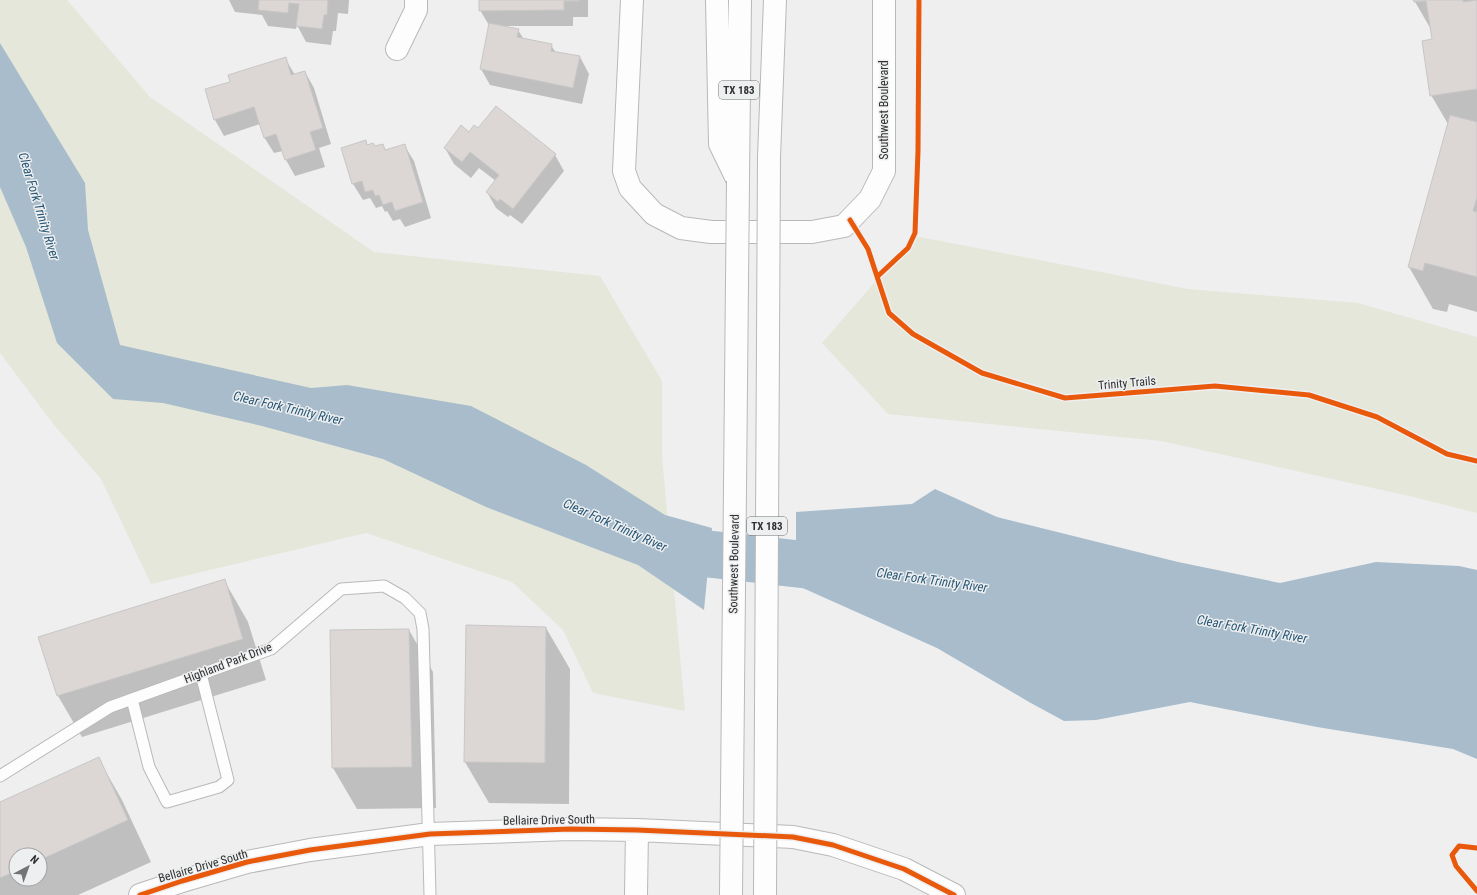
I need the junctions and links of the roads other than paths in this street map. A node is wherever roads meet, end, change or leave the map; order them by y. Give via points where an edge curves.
1 (416, 0) edge
2 (632, 0) edge
3 (717, 0) edge
4 (740, 0) edge
5 (775, 0) edge
6 (884, 0) edge
7 (397, 48) dead end
8 (738, 180) junction
9 (201, 674) junction
10 (132, 699) junction
11 (0, 776) edge
12 (638, 830) junction
13 (430, 834) junction
14 (140, 895) edge
15 (430, 895) edge
16 (636, 895) edge
17 (731, 895) edge
18 (765, 895) edge
19 (954, 895) edge

1 - 7 main road via 416,10
2 - 6 main road, Southwest Boulevard via 624,171 630,188 654,214 681,228 711,232 812,232 844,226 870,199 884,171
3 - 8 main road via 720,144
4 - 8 main road, Southwest Boulevard / TX 183
5 - 18 main road, TX 183, bridge via 769,158
8 - 17 main road, Southwest Boulevard / TX 183, bridge
9 - 10 lane, Highland Park Drive
9 - 10 lane via 228,780 218,788 167,802 149,767
9 - 13 lane, Highland Park Drive via 272,649 341,588 384,586 405,598 420,613 423,628
10 - 11 lane, Highland Park Drive via 110,707
12 - 13 main road, Bellaire Drive South via 570,829
12 - 16 main road
12 - 19 main road, Bellaire Drive South via 793,838 833,846 904,870
13 - 14 main road, Bellaire Drive South via 310,850 247,862
13 - 15 lane, Highland Park Drive

